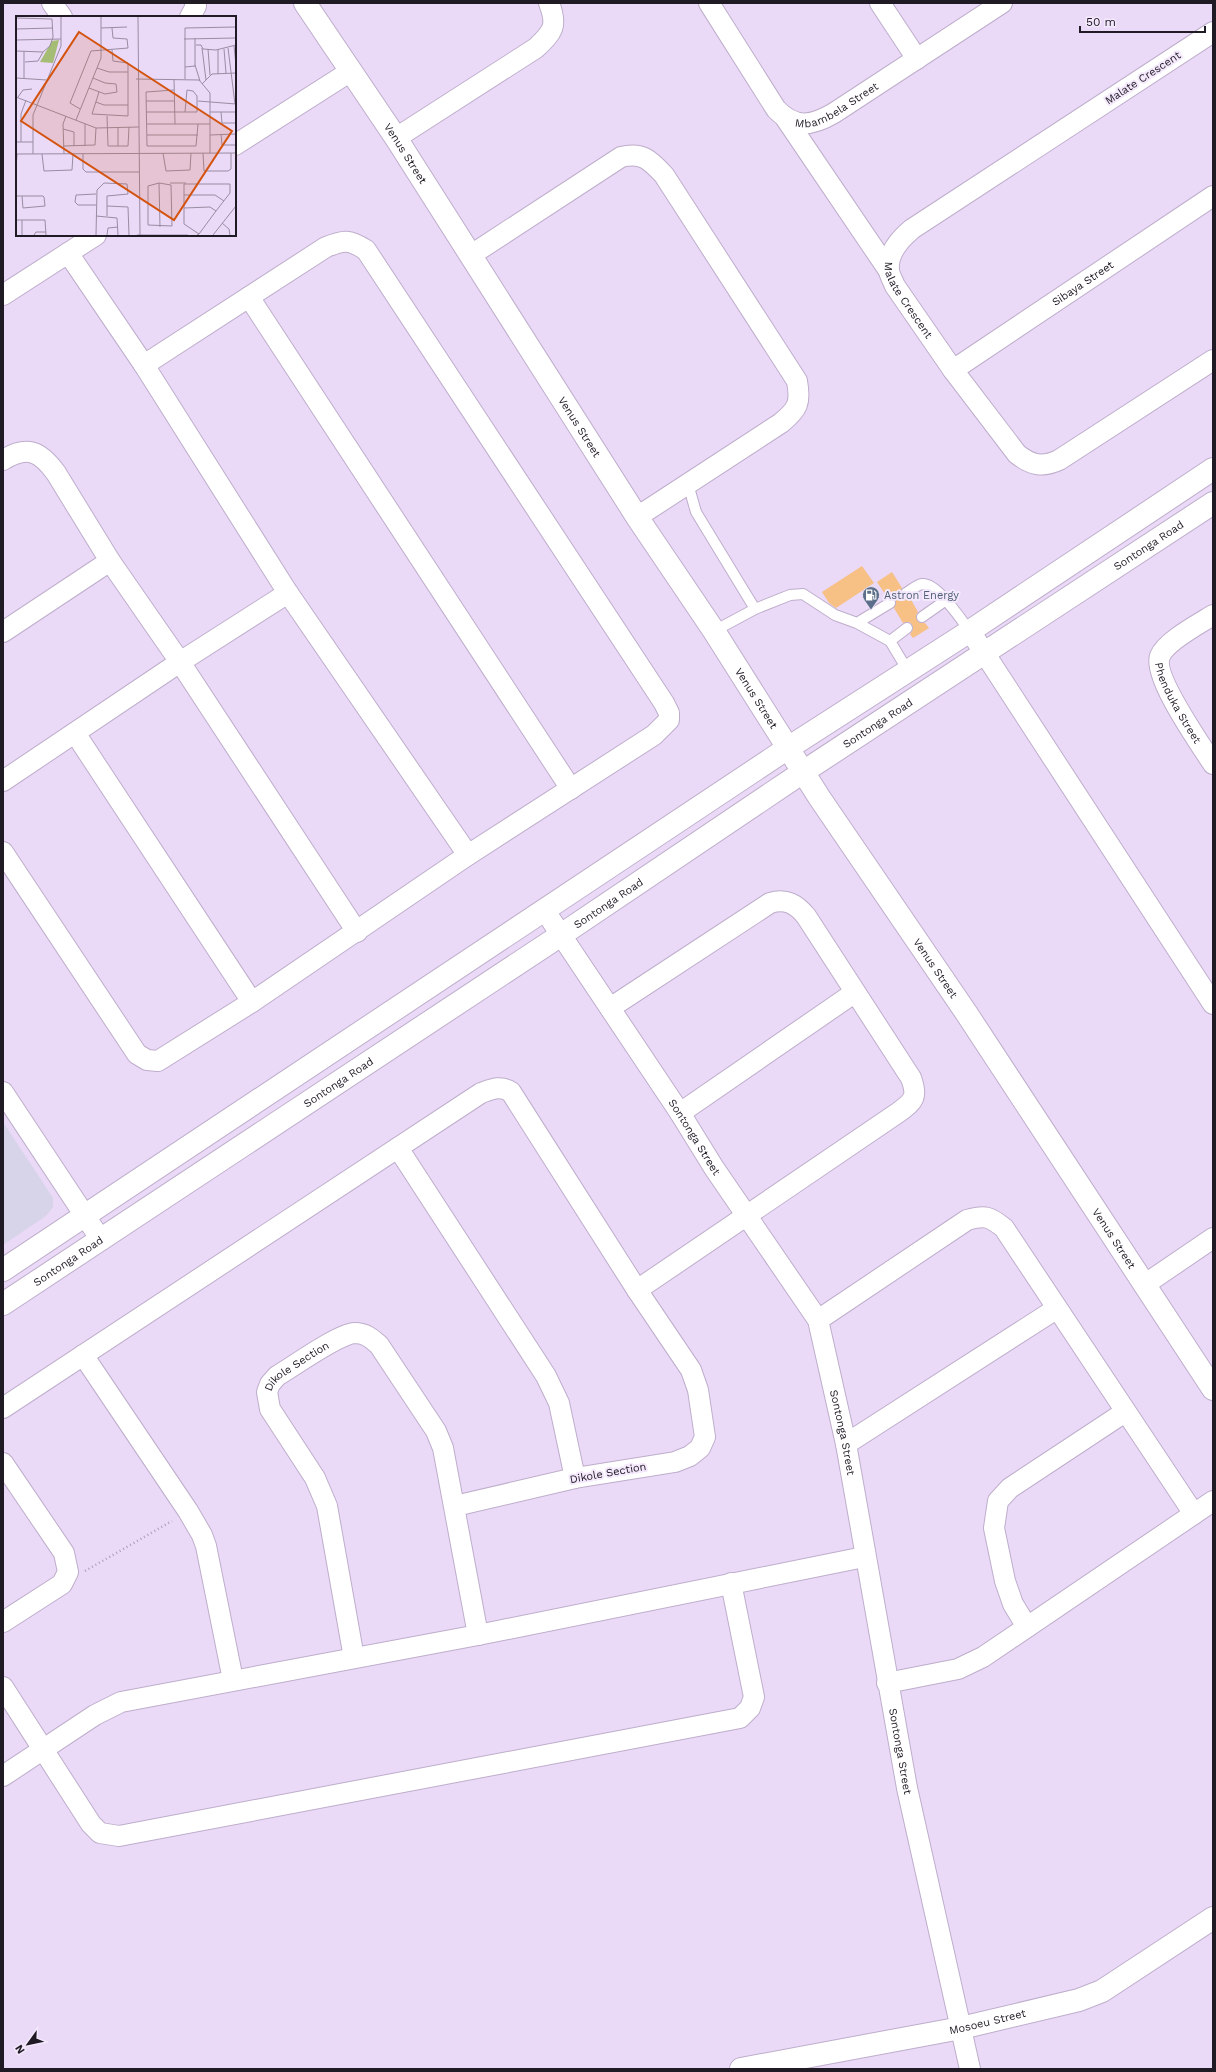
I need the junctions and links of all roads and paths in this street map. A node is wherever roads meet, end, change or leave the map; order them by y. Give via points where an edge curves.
1 (52, 3) edge
2 (195, 3) edge
3 (305, 3) edge
4 (549, 3) edge
5 (709, 3) edge
6 (880, 3) edge
7 (1002, 3) edge
8 (61, 16) edge
9 (191, 16) edge
10 (1213, 32) edge
11 (917, 59) junction
12 (351, 71) junction
13 (786, 120) junction
14 (396, 138) junction
15 (236, 144) edge
16 (1213, 196) edge
17 (94, 236) edge
18 (68, 253) junction
19 (471, 255) junction
20 (889, 271) junction
21 (3, 295) edge
22 (249, 298) junction
23 (1213, 360) edge
24 (144, 365) junction
25 (953, 370) junction
26 (3, 460) edge
27 (1213, 469) edge
28 (688, 484) junction
29 (1213, 503) edge
30 (637, 517) junction
31 (110, 561) junction
32 (288, 593) junction
33 (906, 593) dead end
34 (946, 600) junction
35 (890, 603) dead end
36 (755, 609) junction
37 (1213, 615) edge
38 (922, 617) dead end
39 (857, 623) junction
40 (907, 628) dead end
41 (714, 631) junction
42 (970, 631) junction
43 (3, 632) edge
44 (890, 641) junction
45 (984, 654) junction
46 (180, 662) junction
47 (908, 671) junction
48 (76, 733) junction
49 (788, 748) junction
50 (1213, 764) edge
51 (803, 772) junction
52 (3, 781) edge
53 (571, 789) junction
54 (3, 852) edge
55 (468, 855) junction
56 (545, 911) junction
57 (357, 932) junction
58 (562, 935) junction
59 (854, 993) junction
60 (252, 1002) junction
61 (1213, 1004) edge
62 (610, 1008) junction
63 (3, 1092) edge
64 (680, 1113) junction
65 (398, 1148) junction
66 (86, 1216) junction
67 (748, 1216) junction
68 (1213, 1238) edge
69 (101, 1240) junction
70 (3, 1270) edge
71 (1144, 1285) junction
72 (637, 1290) junction
73 (3, 1304) edge
74 (1056, 1309) junction
75 (818, 1320) junction
76 (83, 1356) junction
77 (1210, 1377) edge
78 (3, 1408) edge
79 (1125, 1412) junction
80 (846, 1444) junction
81 (3, 1463) edge
82 (575, 1478) junction
83 (1213, 1501) edge
84 (455, 1506) junction
85 (188, 1511) junction
86 (1194, 1514) junction
87 (864, 1556) junction
88 (731, 1583) junction
89 (62, 1584) junction
90 (3, 1622) edge
91 (1027, 1627) junction
92 (478, 1634) junction
93 (354, 1658) junction
94 (233, 1680) junction
95 (887, 1683) junction
96 (3, 1687) edge
97 (43, 1750) junction
98 (3, 1776) edge
99 (1213, 1918) edge
100 (961, 2028) junction
101 (741, 2069) edge
102 (970, 2069) edge

1 - 8 street
2 - 9 street
3 - 12 main road, Venus Street
4 - 14 street via 555,19 553,29 536,48
5 - 13 street, Mbambela Street
6 - 11 street
7 - 11 street, Mbambela Street
10 - 20 street, Malate Crescent via 912,229 899,240
11 - 13 street, Mbambela Street via 818,122 807,124
12 - 14 main road, Venus Street
12 - 15 street
13 - 20 street
14 - 19 main road, Venus Street
16 - 25 street, Sibaya Street
17 - 18 street
18 - 21 street
18 - 24 street
19 - 28 street via 621,157 638,155 656,166 793,374 799,392 798,404 792,414
19 - 30 main road, Venus Street
20 - 25 street, Malate Crescent via 895,286
22 - 24 street
22 - 53 street
22 - 53 street via 326,247 343,240 355,242 366,250 390,285 669,713 669,720 654,735
23 - 25 street, Malate Crescent via 1059,460 1038,466 1017,454
24 - 32 street
26 - 31 street via 26,451 40,455 46,460
27 - 42 main road
28 - 30 street
28 - 36 lane via 696,512
29 - 45 main road, Sontonga Road
30 - 41 main road, Venus Street
31 - 43 street
31 - 46 street
32 - 46 street
32 - 55 street
33 - 34 lane via 923,584
34 - 38 lane
34 - 42 lane
35 - 39 lane
36 - 39 lane via 790,595 803,594 835,615
36 - 41 lane
37 - 50 street, Phenduka Street via 1168,646 1160,656 1159,668 1165,685
39 - 44 lane
40 - 44 lane
41 - 49 main road, Venus Street
42 - 45 street
42 - 47 main road
44 - 47 lane
45 - 51 main road, Sontonga Road
45 - 61 street
46 - 48 street
46 - 57 street
47 - 49 main road
48 - 52 street
48 - 60 street
49 - 51 main road, Venus Street
49 - 56 main road
51 - 58 main road, Sontonga Road
51 - 71 main road, Venus Street via 967,1014
53 - 55 street
54 - 60 street via 124,1036 142,1058 152,1061 164,1058
55 - 57 street
56 - 58 street, Sontonga Street
56 - 66 main road
57 - 60 street
58 - 62 street, Sontonga Street
58 - 69 main road, Sontonga Road
59 - 62 street via 798,906 778,900
59 - 64 street
59 - 67 street via 911,1078 915,1096 910,1104 899,1112
62 - 64 street, Sontonga Street
63 - 66 street
64 - 67 street, Sontonga Street
65 - 72 street via 481,1093 494,1088 505,1088 511,1092
65 - 76 street
65 - 82 street via 546,1376 558,1403
66 - 69 street
66 - 70 main road
67 - 72 street
67 - 75 street, Sontonga Street
68 - 71 street
69 - 73 main road, Sontonga Road
71 - 77 main road, Venus Street
72 - 82 street, Dikole Section via 691,1370 698,1390 705,1438 700,1448 690,1456 675,1462
74 - 75 street via 1004,1228 991,1218 980,1216 967,1220
74 - 79 street
74 - 80 street
75 - 80 street, Sontonga Street
76 - 78 street
76 - 85 street
79 - 86 street
79 - 91 street via 1010,1488 998,1501 994,1528 1005,1581 1012,1604
80 - 87 street, Sontonga Street
81 - 89 street via 64,1553 68,1572
82 - 84 street, Dikole Section
83 - 86 street
84 - 92 street, Dikole Section
84 - 93 street, Dikole Section via 440,1440 379,1345 371,1337 347,1334 277,1376 270,1384 267,1399 270,1409 315,1478 328,1506
85 - 89 path
85 - 94 street via 206,1546
86 - 91 street
87 - 88 street
87 - 95 street, Sontonga Street
88 - 92 street
88 - 97 street via 754,1697 746,1713 732,1720 113,1836 100,1833 91,1824
89 - 90 street
91 - 95 street via 983,1657 958,1669
92 - 93 street
93 - 94 street
94 - 97 street via 121,1702 95,1715
95 - 100 street, Sontonga Street via 907,1788
96 - 97 street
97 - 98 street
99 - 100 main road, Mosoeu Street via 1102,1991 1079,2000
100 - 101 main road, Mosoeu Street
100 - 102 street, Sontonga Street

